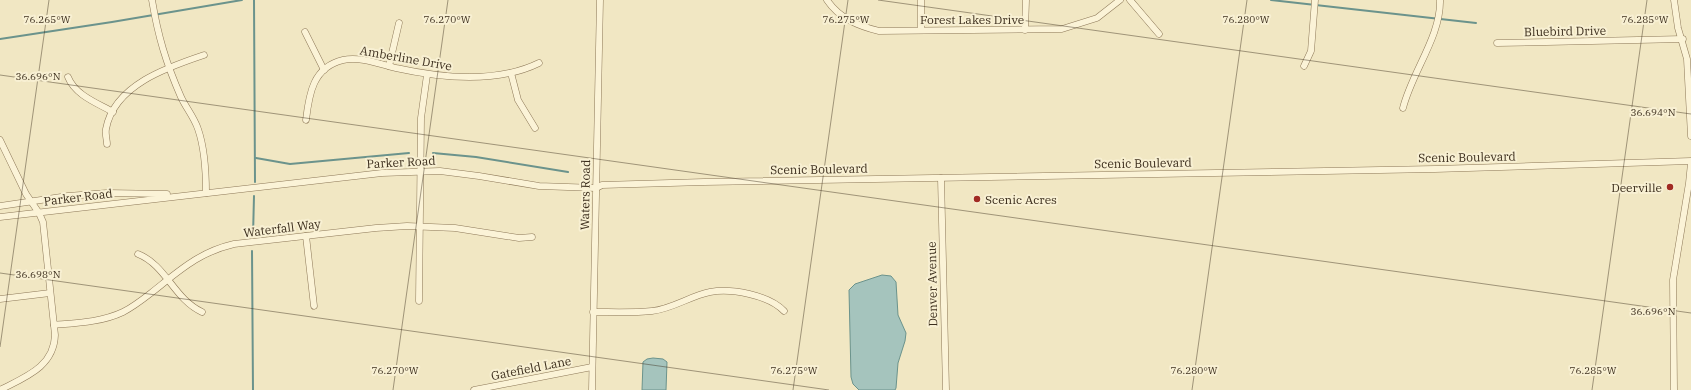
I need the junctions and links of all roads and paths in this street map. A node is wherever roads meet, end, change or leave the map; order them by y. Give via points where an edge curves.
1 (152, 0) edge
2 (600, 0) edge
3 (827, 0) edge
4 (920, 0) edge
5 (1026, 0) edge
6 (1120, 0) edge
7 (1130, 0) edge
8 (1315, 0) edge
9 (1440, 0) edge
10 (1674, 0) edge
11 (399, 23) dead end
12 (921, 30) junction
13 (1025, 30) junction
14 (305, 32) dead end
15 (1159, 34) dead end
16 (1682, 39) junction
17 (1497, 43) dead end
18 (204, 55) dead end
19 (539, 63) dead end
20 (389, 66) junction
21 (1304, 66) dead end
22 (168, 67) junction
23 (324, 70) junction
24 (511, 73) junction
25 (427, 75) junction
26 (68, 77) dead end
27 (1403, 108) dead end
28 (113, 112) junction
29 (306, 120) dead end
30 (535, 128) dead end
31 (1691, 136) edge
32 (0, 140) edge
33 (107, 144) dead end
34 (1691, 162) edge
35 (420, 171) junction
36 (942, 178) junction
37 (596, 188) junction
38 (206, 193) junction
39 (30, 201) junction
40 (0, 206) edge
41 (40, 213) junction
42 (0, 217) edge
43 (419, 226) junction
44 (306, 236) junction
45 (532, 237) dead end
46 (138, 254) dead end
47 (168, 279) junction
48 (50, 293) junction
49 (0, 299) edge
50 (419, 301) dead end
51 (314, 306) dead end
52 (784, 311) dead end
53 (202, 312) dead end
54 (593, 312) junction
55 (54, 325) junction
56 (592, 366) junction
57 (0, 390) edge
58 (474, 390) edge
59 (592, 390) edge
60 (946, 390) edge
61 (1674, 390) edge

1 - 22 street via 160,45
2 - 37 street, Waters Road
3 - 12 street, Forest Lakes Drive via 839,14 864,28 879,31
4 - 12 street
5 - 13 street
6 - 13 street, Forest Lakes Drive via 1097,18 1080,25 1062,29
7 - 15 street
8 - 21 street via 1312,46
9 - 27 street via 1437,25 1410,83
10 - 16 street
11 - 20 street
12 - 13 street, Forest Lakes Drive
14 - 23 street
16 - 17 street, Bluebird Drive
16 - 31 street via 1687,59
18 - 22 street
19 - 24 street, Amberline Drive via 523,71
20 - 23 street, Amberline Drive via 343,60
20 - 25 street, Amberline Drive
22 - 28 street via 133,87
22 - 38 street via 198,128 205,163
23 - 29 street, Amberline Drive via 312,86
24 - 25 street, Amberline Drive via 456,77
24 - 30 street via 518,100
25 - 35 street via 421,118
26 - 28 street via 78,92
28 - 33 street via 105,130
32 - 39 street
34 - 36 street, Scenic Boulevard
34 - 61 street via 1673,280
35 - 37 street, Parker Road via 459,173 552,188
35 - 38 street, Parker Road
35 - 43 street
36 - 37 street, Scenic Boulevard via 704,182 602,185
36 - 60 street, Denver Avenue
37 - 54 street, Waters Road
38 - 39 street, Parker Road via 107,193
38 - 41 street, Parker Road
39 - 40 street, Parker Road
39 - 41 street
41 - 42 street, Parker Road
41 - 48 street
43 - 44 street, Waterfall Way
43 - 45 street, Waterfall Way via 455,228 514,238
43 - 50 street
44 - 47 street, Waterfall Way via 218,248 193,260
44 - 51 street
46 - 47 street via 154,262
47 - 53 street via 184,300
47 - 55 street, Waterfall Way via 123,312 106,318
48 - 49 street
48 - 55 street
52 - 54 street via 764,298 718,291 661,310
54 - 56 street, Waters Road
55 - 57 street via 54,347 47,360 33,372
56 - 58 street, Gatefield Lane
56 - 59 street, Waters Road

